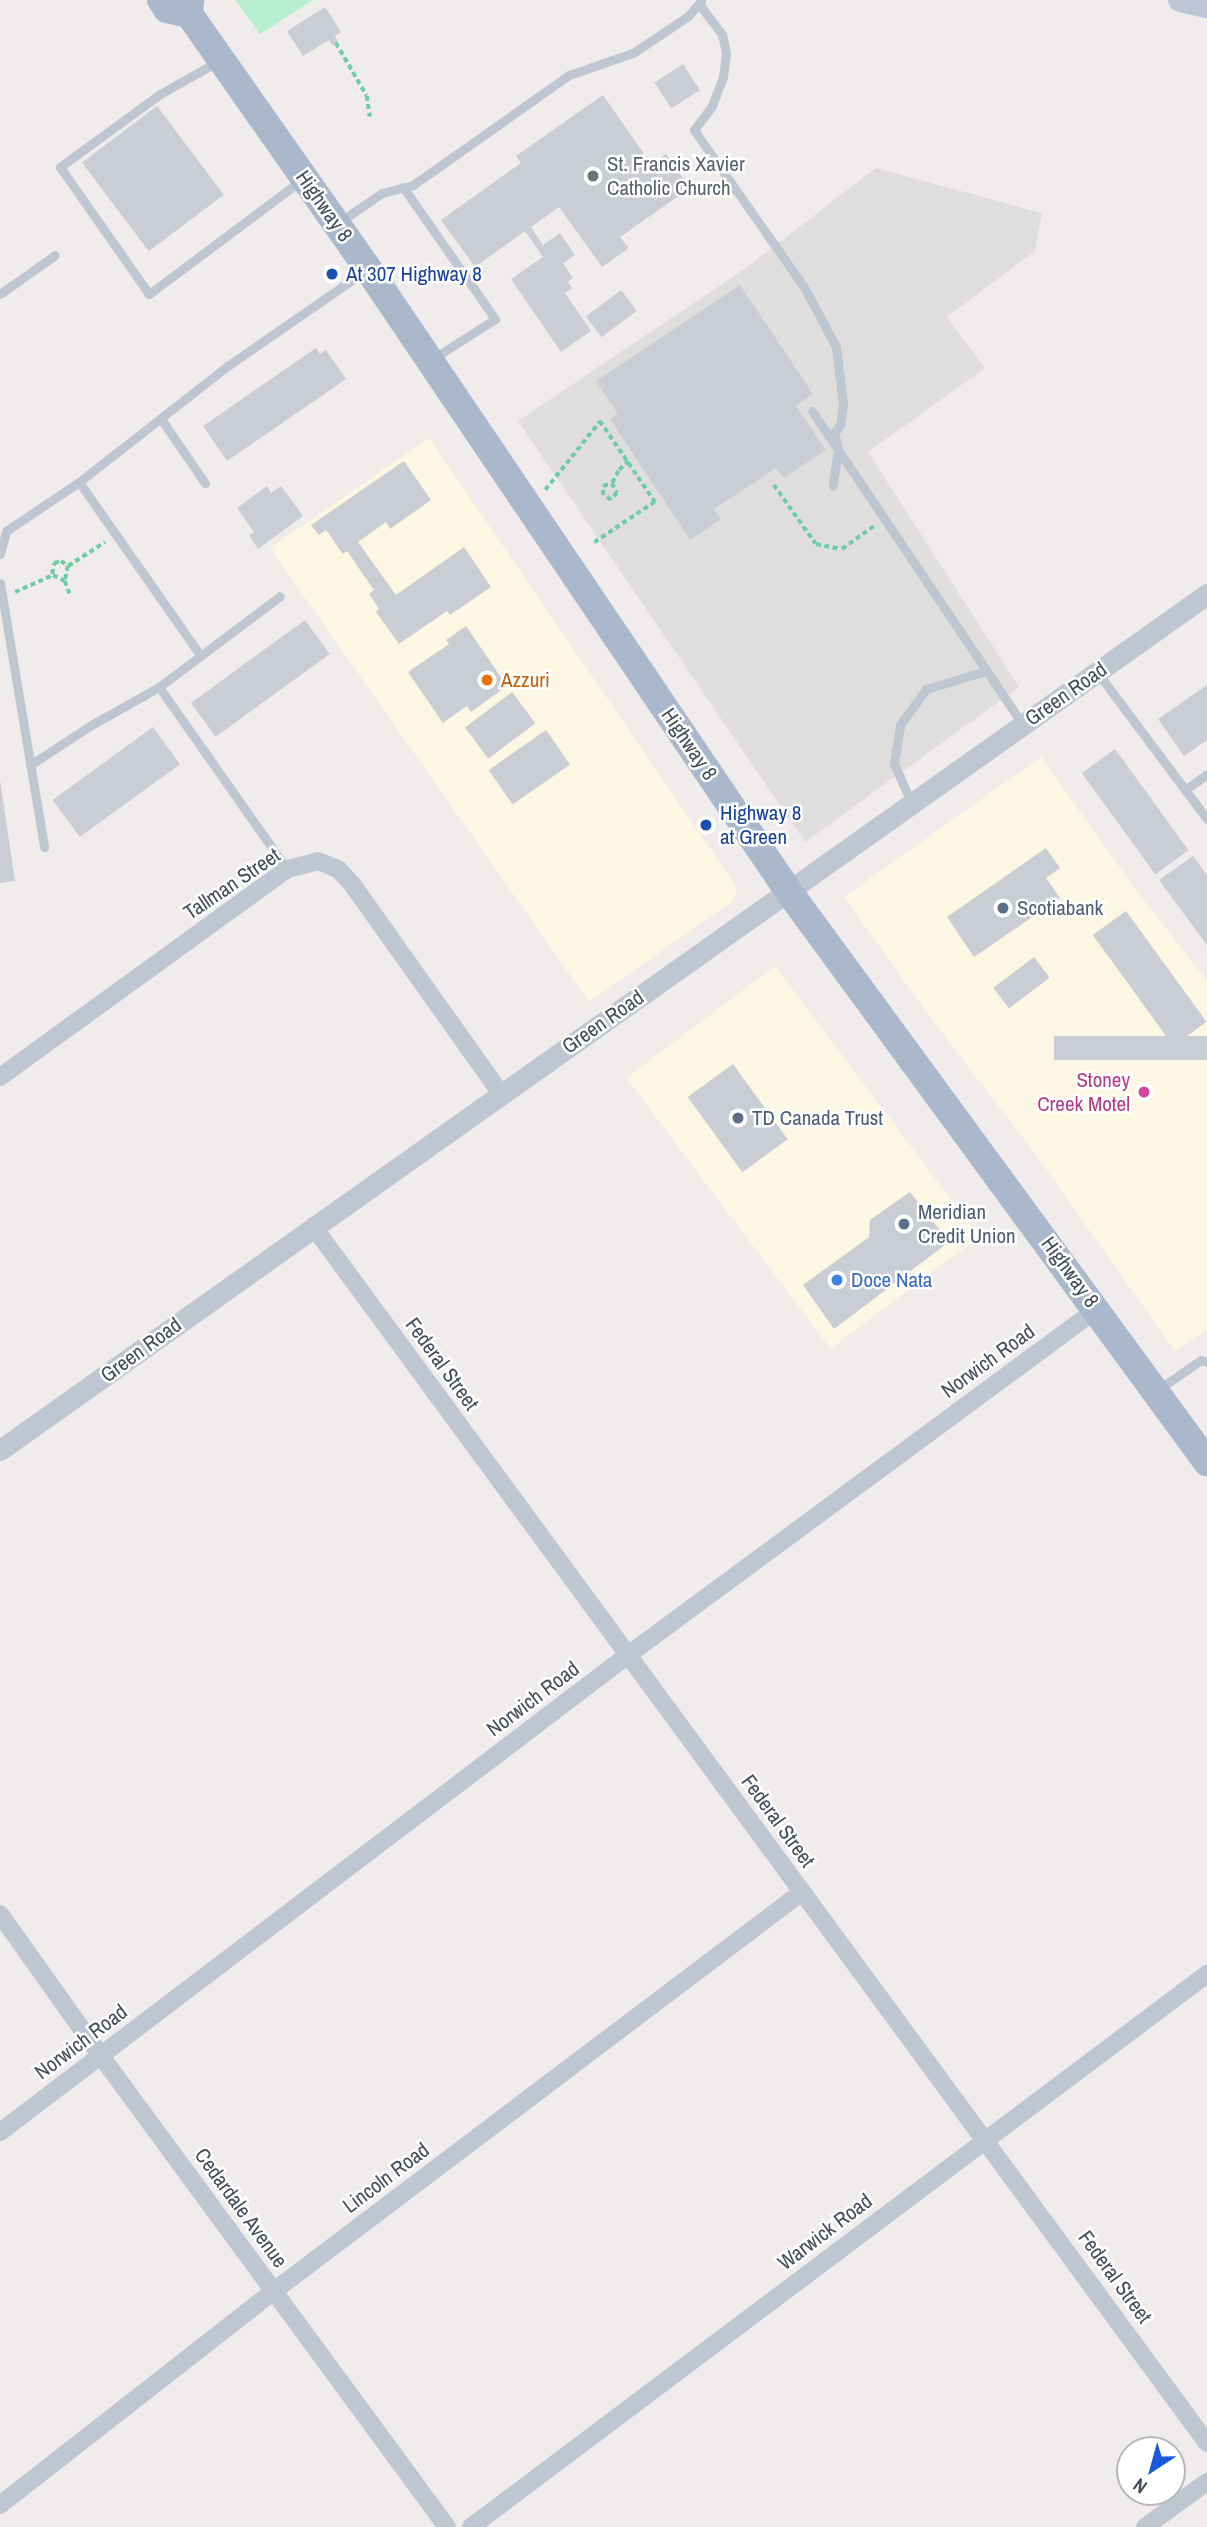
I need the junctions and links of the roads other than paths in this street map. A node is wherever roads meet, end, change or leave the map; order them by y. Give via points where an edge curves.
1 (161, 0) edge
2 (1180, 0) edge
3 (700, 2) edge
4 (1207, 6) edge
5 (190, 7) edge
6 (222, 60) junction
7 (304, 178) junction
8 (403, 187) junction
9 (337, 224) junction
10 (55, 255) dead end
11 (368, 269) junction
12 (0, 294) edge
13 (430, 361) junction
14 (812, 411) dead end
15 (161, 419) junction
16 (838, 449) junction
17 (79, 482) junction
18 (205, 483) dead end
19 (833, 486) dead end
20 (0, 554) edge
21 (0, 583) edge
22 (1207, 594) edge
23 (280, 596) dead end
24 (200, 655) junction
25 (986, 671) junction
26 (1097, 672) junction
27 (159, 687) junction
28 (1023, 725) junction
29 (30, 765) junction
30 (1207, 774) edge
31 (1185, 790) junction
32 (912, 804) junction
33 (1207, 819) edge
34 (44, 847) dead end
35 (287, 869) junction
36 (789, 892) junction
37 (0, 1077) edge
38 (501, 1094) junction
39 (313, 1226) junction
40 (1097, 1309) junction
41 (1207, 1362) edge
42 (1156, 1391) junction
43 (0, 1450) edge
44 (1207, 1462) edge
45 (628, 1655) junction
46 (802, 1892) junction
47 (0, 1914) edge
48 (1207, 1975) edge
49 (100, 2056) junction
50 (0, 2132) edge
51 (986, 2139) junction
52 (274, 2291) junction
53 (1207, 2442) edge
54 (1207, 2482) edge
55 (0, 2505) edge
56 (447, 2527) edge
57 (471, 2527) edge
58 (1145, 2527) edge

1 - 5 main road, Highway 8 via 167,9
2 - 4 main road
3 - 8 lane via 688,16 633,53 569,75 413,185
3 - 16 lane via 722,35 726,53 712,106 694,130 804,287 836,347 843,404 834,433
5 - 6 main road, Highway 8
6 - 7 main road, Highway 8
6 - 7 lane via 160,94 60,167 149,294
7 - 9 main road, Highway 8
8 - 9 lane via 382,192
8 - 13 lane via 495,318
9 - 11 main road, Highway 8
10 - 12 lane
11 - 13 main road, Highway 8
11 - 15 lane via 229,365
13 - 36 main road, Highway 8
14 - 16 lane
15 - 17 lane
15 - 18 lane
16 - 19 lane
16 - 25 lane
17 - 20 lane via 6,531
17 - 24 lane
21 - 29 lane
22 - 26 street, Green Road
23 - 24 lane
24 - 27 lane
25 - 28 lane
25 - 32 lane via 926,689 900,725 894,764
26 - 28 street, Green Road
26 - 31 lane
27 - 29 lane
27 - 35 lane
28 - 32 street, Green Road
29 - 34 lane
30 - 31 lane
31 - 33 lane
32 - 36 street, Green Road
35 - 37 street, Tallman Street
35 - 38 street, Tallman Street via 318,862 338,869
36 - 38 street, Green Road
36 - 40 main road, Highway 8
38 - 39 street, Green Road
39 - 43 street, Green Road
39 - 45 street, Federal Street
40 - 42 main road, Highway 8
40 - 45 street, Norwich Road
41 - 42 lane via 1201,1360
42 - 44 main road, Highway 8
45 - 46 street, Federal Street
45 - 49 street, Norwich Road
46 - 51 street, Federal Street
46 - 52 street, Lincoln Road
47 - 49 street, Cedardale Avenue
48 - 51 street, Warwick Road
49 - 50 street, Norwich Road
49 - 52 street, Cedardale Avenue
51 - 53 street, Federal Street
51 - 57 street, Warwick Road
52 - 55 street, Lincoln Road
52 - 56 street, Cedardale Avenue
54 - 58 street

